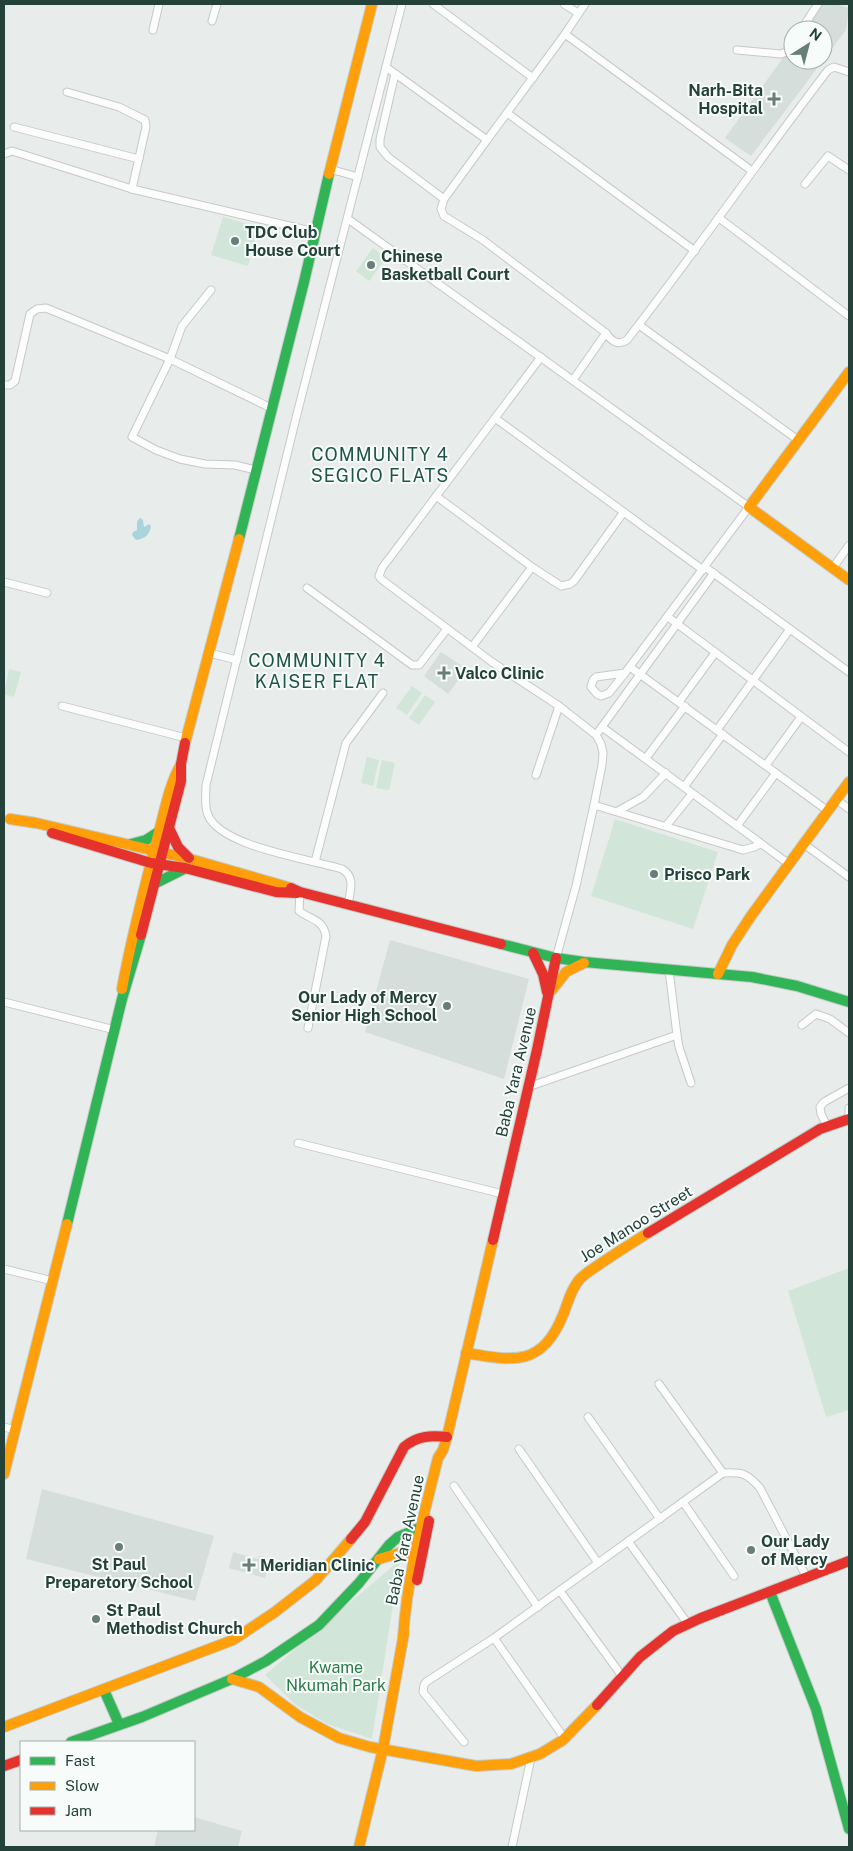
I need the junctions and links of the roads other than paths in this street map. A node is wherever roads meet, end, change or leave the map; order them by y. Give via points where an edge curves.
1 (159, 4) edge
2 (216, 4) edge
3 (372, 4) edge
4 (402, 4) edge
5 (433, 4) edge
6 (564, 4) edge
7 (585, 4) edge
8 (818, 4) edge
9 (578, 13) junction
10 (808, 20) edge
11 (212, 21) dead end
12 (153, 30) dead end
13 (565, 34) junction
14 (737, 50) dead end
15 (783, 53) edge
16 (386, 67) junction
17 (849, 72) edge
18 (395, 74) junction
19 (533, 78) junction
20 (67, 92) dead end
21 (507, 114) junction
22 (14, 127) dead end
23 (487, 140) junction
24 (4, 154) edge
25 (139, 159) junction
26 (330, 169) junction
27 (849, 170) edge
28 (752, 171) junction
29 (358, 177) junction
30 (805, 184) dead end
31 (132, 189) junction
32 (444, 199) junction
33 (719, 218) junction
34 (348, 219) junction
35 (315, 232) junction
36 (695, 251) junction
37 (211, 290) dead end
38 (849, 316) edge
39 (639, 325) junction
40 (606, 333) junction
41 (541, 357) junction
42 (170, 359) junction
43 (849, 372) edge
44 (572, 380) junction
45 (4, 385) edge
46 (271, 408) junction
47 (495, 418) junction
48 (798, 440) junction
49 (256, 470) junction
50 (436, 496) junction
51 (749, 507) junction
52 (623, 513) junction
53 (849, 545) edge
54 (532, 567) junction
55 (833, 568) junction
56 (704, 569) junction
57 (714, 574) junction
58 (849, 580) edge
59 (4, 582) edge
60 (308, 588) dead end
61 (47, 593) dead end
62 (668, 617) junction
63 (676, 623) junction
64 (447, 629) junction
65 (790, 630) junction
66 (472, 647) junction
67 (209, 653) junction
68 (715, 653) junction
69 (237, 660) junction
70 (628, 670) junction
71 (849, 672) edge
72 (640, 674) junction
73 (752, 681) junction
74 (383, 693) dead end
75 (682, 704) junction
76 (62, 706) dead end
77 (559, 706) junction
78 (800, 717) junction
79 (602, 727) junction
80 (720, 732) junction
81 (596, 735) junction
82 (186, 738) junction
83 (849, 752) edge
84 (646, 758) junction
85 (766, 765) junction
86 (776, 772) junction
87 (666, 774) junction
88 (536, 775) dead end
89 (849, 782) edge
90 (684, 787) junction
91 (692, 794) junction
92 (836, 800) junction
93 (594, 805) junction
94 (849, 810) edge
95 (618, 811) junction
96 (828, 811) junction
97 (7, 819) edge
98 (666, 826) junction
99 (737, 826) junction
100 (165, 830) junction
101 (127, 844) junction
102 (760, 844) junction
103 (804, 844) junction
104 (159, 852) junction
105 (132, 858) junction
106 (315, 862) junction
107 (156, 864) junction
108 (187, 864) junction
109 (789, 864) junction
110 (849, 877) edge
111 (151, 881) junction
112 (300, 892) junction
113 (348, 905) junction
114 (534, 953) junction
115 (556, 958) junction
116 (585, 963) junction
117 (669, 970) junction
118 (718, 974) junction
119 (548, 998) junction
120 (4, 1002) edge
121 (849, 1002) edge
122 (802, 1025) dead end
123 (308, 1028) dead end
124 (115, 1030) junction
125 (849, 1033) edge
126 (677, 1035) junction
127 (691, 1083) dead end
128 (528, 1087) junction
129 (849, 1088) edge
130 (849, 1108) edge
131 (849, 1117) edge
132 (827, 1126) junction
133 (298, 1143) dead end
134 (503, 1194) junction
135 (4, 1269) edge
136 (53, 1282) junction
137 (466, 1354) junction
138 (659, 1384) dead end
139 (588, 1417) dead end
140 (4, 1428) edge
141 (15, 1430) junction
142 (446, 1437) junction
143 (519, 1450) dead end
144 (7, 1452) edge
145 (4, 1471) edge
146 (723, 1473) junction
147 (454, 1486) dead end
148 (683, 1502) junction
149 (660, 1519) junction
150 (424, 1526) junction
151 (628, 1541) junction
152 (379, 1559) junction
153 (414, 1561) junction
154 (849, 1561) edge
155 (598, 1563) junction
156 (734, 1576) dead end
157 (807, 1578) junction
158 (560, 1591) junction
159 (770, 1592) junction
160 (538, 1607) junction
161 (688, 1624) junction
162 (403, 1638) junction
163 (494, 1638) junction
164 (622, 1676) junction
165 (232, 1679) junction
166 (104, 1690) junction
167 (119, 1724) junction
168 (4, 1727) edge
169 (565, 1739) junction
170 (74, 1741) edge
171 (464, 1742) dead end
172 (383, 1749) junction
173 (531, 1758) junction
174 (20, 1760) edge
175 (4, 1766) edge
176 (849, 1829) edge
177 (359, 1847) edge
178 (512, 1847) edge

1 - 12 street
2 - 11 street
3 - 26 main road
4 - 16 street
5 - 19 street
6 - 9 street
7 - 9 street
8 - 10 street
9 - 13 street
13 - 19 street
13 - 28 street
14 - 15 street
16 - 18 street
16 - 29 street
17 - 28 street via 834,67 828,70
18 - 23 street
18 - 32 street via 380,147 388,157
19 - 21 street
20 - 25 street via 143,118 146,126
21 - 23 street
21 - 36 street
22 - 25 street
23 - 32 street
24 - 31 street via 12,152
25 - 31 street
26 - 29 street
26 - 35 main road
27 - 30 street via 828,156
28 - 33 street
29 - 34 street
31 - 35 street
32 - 40 street via 441,209 444,216 483,240
33 - 36 street
33 - 38 street
34 - 41 street
34 - 69 street
35 - 46 main road
36 - 39 street
37 - 42 street via 182,326
39 - 40 street via 624,342 614,341
39 - 48 street
40 - 44 street
41 - 44 street
41 - 47 street
42 - 45 street via 41,308 34,310 29,317 15,381
42 - 46 street
42 - 49 street via 132,437 180,459
43 - 48 main road
44 - 51 street
46 - 49 main road
47 - 50 street
47 - 52 street
48 - 51 main road
49 - 67 main road
50 - 54 street
50 - 64 street via 379,576
51 - 55 main road
51 - 56 street
52 - 54 street via 570,584 557,585
52 - 56 street
53 - 55 street
54 - 66 street
55 - 58 main road
56 - 57 street
56 - 62 street
57 - 63 street
57 - 65 street
59 - 61 street
60 - 64 street via 414,666
62 - 63 street
62 - 70 street
63 - 68 street
63 - 72 street
64 - 66 street
65 - 71 street
65 - 73 street
66 - 77 street
67 - 69 street
67 - 82 main road
68 - 73 street
68 - 75 street
69 - 106 street via 206,785 208,817 214,826 230,836
70 - 70 street via 606,695 597,694 591,687 596,677
70 - 72 street
72 - 75 street
72 - 79 street
73 - 78 street
73 - 80 street
74 - 106 street via 343,749
75 - 80 street
75 - 84 street
76 - 82 street
77 - 81 street
77 - 88 street
78 - 83 street
78 - 85 street
79 - 81 street
79 - 84 street
80 - 85 street
80 - 90 street
81 - 93 street via 603,753
82 - 100 main road via 181,766 173,779
84 - 87 street
85 - 86 street
86 - 96 street
86 - 99 street
87 - 90 street
87 - 95 street via 643,796
89 - 92 main road
90 - 91 street
91 - 98 street
91 - 99 street
92 - 94 street
92 - 96 main road
93 - 95 street
93 - 115 street
95 - 98 street
96 - 103 main road
97 - 101 main road
97 - 105 main road
98 - 102 street via 743,850
99 - 102 street
100 - 101 main road via 146,840
100 - 104 main road
100 - 108 main road
101 - 104 main road
102 - 109 street
103 - 109 main road
103 - 110 street
104 - 107 main road
104 - 108 main road
105 - 107 main road
105 - 111 main road
106 - 113 street via 347,872 352,882
107 - 108 main road
107 - 111 main road
108 - 111 main road
108 - 112 main road via 284,885
109 - 118 main road via 732,944
111 - 124 main road
112 - 113 main road
112 - 123 street via 299,911 319,921 326,936
113 - 114 main road
114 - 115 main road
114 - 119 main road
115 - 116 main road
115 - 119 main road, Baba Yara Avenue
116 - 117 main road
116 - 119 main road via 566,972
117 - 118 main road
117 - 126 street
118 - 121 main road via 778,982
119 - 128 main road, Baba Yara Avenue
120 - 124 street
122 - 125 street via 816,1014 830,1019
124 - 136 main road
126 - 127 street
126 - 128 street
128 - 134 main road, Baba Yara Avenue
129 - 132 street via 820,1107
130 - 131 street
131 - 132 main road, Joe Manoo Street
132 - 137 main road, Joe Manoo Street via 682,1212 583,1276 569,1297 558,1329 547,1345 531,1356 515,1360
133 - 134 street
134 - 137 main road, Baba Yara Avenue
135 - 136 street
136 - 141 main road
137 - 142 main road, Baba Yara Avenue
138 - 146 street
139 - 149 street
140 - 141 street
141 - 144 main road
142 - 150 main road, Baba Yara Avenue via 438,1458
142 - 166 main road via 419,1437 404,1447 366,1522 316,1580 275,1612 233,1640
143 - 155 street
144 - 145 main road
146 - 148 street
146 - 157 street via 742,1472 752,1478
147 - 160 street
148 - 149 street
148 - 156 street
149 - 151 street
150 - 152 main road via 398,1537
150 - 153 main road, Baba Yara Avenue
150 - 162 main road, Baba Yara Avenue
151 - 155 street
151 - 161 street
152 - 153 main road via 403,1552
152 - 165 main road via 319,1625 266,1661
153 - 162 main road, Baba Yara Avenue via 404,1612
154 - 157 main road
155 - 158 street
157 - 159 main road
158 - 160 street
158 - 164 street
159 - 161 main road
159 - 176 main road via 816,1709
160 - 163 street
161 - 164 main road via 665,1636
162 - 172 main road, Baba Yara Avenue
163 - 169 street
163 - 171 street via 424,1686 424,1692
164 - 169 main road via 593,1712
165 - 167 main road
165 - 172 main road via 262,1688 288,1710 332,1736
166 - 167 main road
166 - 168 main road
167 - 170 main road
169 - 173 main road via 551,1750
172 - 173 main road via 476,1766
172 - 177 main road, Baba Yara Avenue
173 - 178 street
174 - 175 main road

